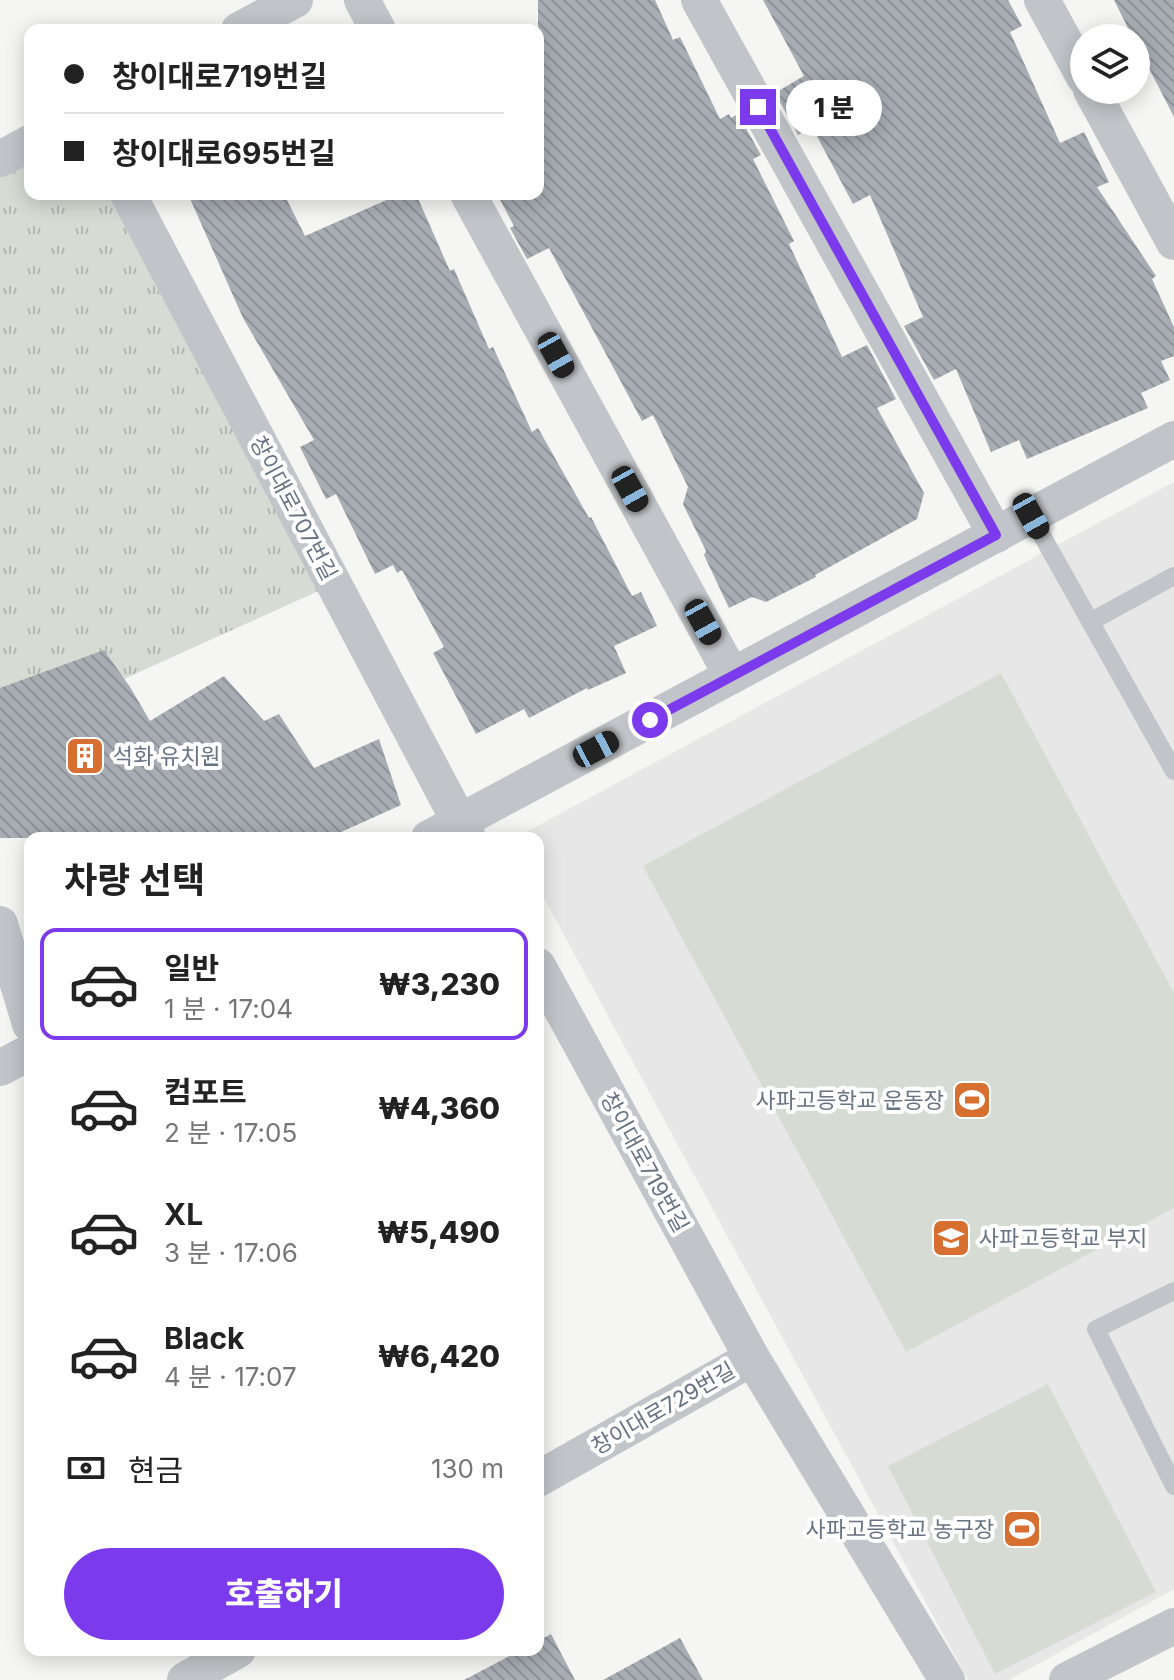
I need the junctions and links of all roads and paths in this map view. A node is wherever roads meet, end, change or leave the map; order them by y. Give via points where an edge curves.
1 (295, 0) edge
2 (362, 0) edge
3 (699, 0) edge
4 (1042, 0) edge
5 (250, 24) edge
6 (375, 24) edge
7 (1070, 51) edge
8 (1099, 104) edge
9 (24, 146) edge
10 (0, 159) edge
11 (131, 200) edge
12 (471, 200) edge
13 (1174, 242) edge
14 (1174, 439) edge
15 (1031, 516) junction
16 (996, 535) junction
17 (1174, 576) edge
18 (1090, 622) junction
19 (732, 676) junction
20 (1174, 771) edge
21 (452, 832) edge
22 (0, 924) edge
23 (544, 977) edge
24 (24, 1004) edge
25 (24, 1055) edge
26 (0, 1068) edge
27 (1174, 1291) edge
28 (752, 1358) junction
29 (544, 1476) edge
30 (1174, 1486) edge
31 (1174, 1626) edge
32 (227, 1656) edge
33 (185, 1680) edge
34 (947, 1680) edge
35 (1067, 1680) edge

1 - 5 street
2 - 6 street
3 - 16 street
4 - 7 street
8 - 13 street
9 - 10 street
11 - 21 street, 창이대로707번길
12 - 19 street
14 - 15 street
15 - 16 street
15 - 18 lane
16 - 19 street
17 - 18 lane
18 - 20 lane
19 - 21 street
22 - 24 street
23 - 28 street, 창이대로719번길
25 - 26 street
27 - 30 lane via 1096,1329
28 - 29 street, 창이대로729번길
28 - 34 street, 창이대로729번길
31 - 35 street
32 - 33 street

